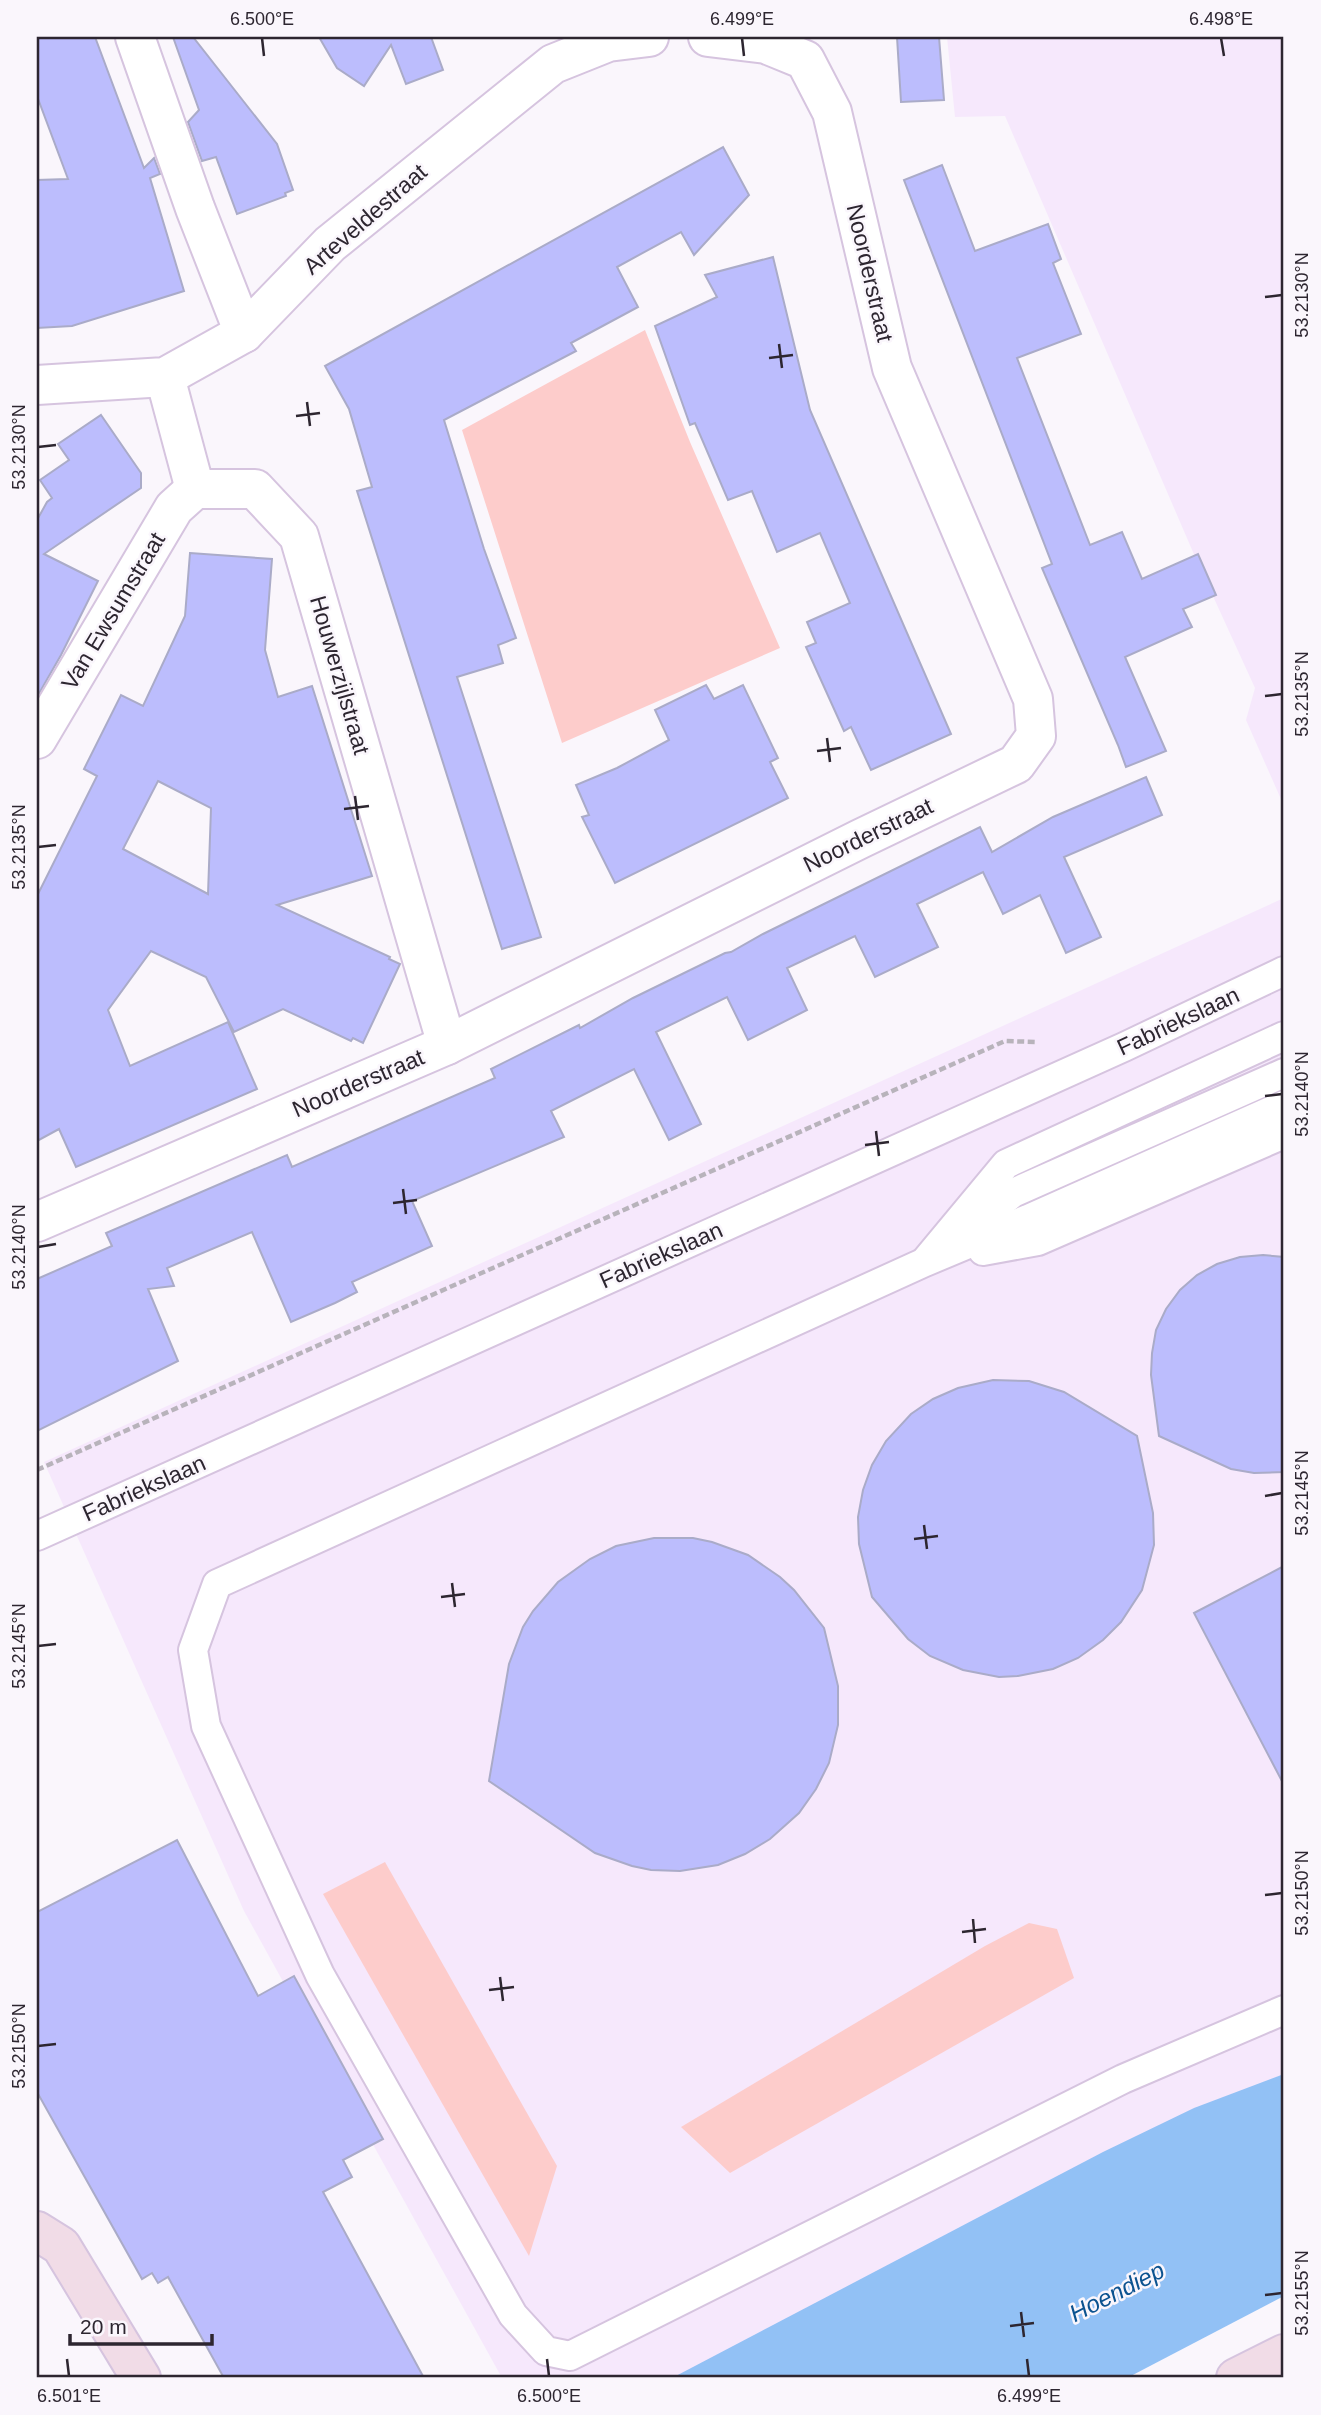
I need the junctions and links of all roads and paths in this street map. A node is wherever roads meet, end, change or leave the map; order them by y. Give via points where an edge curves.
1 (135, 37) edge
2 (649, 37) edge
3 (708, 37) edge
4 (244, 333) junction
5 (165, 377) junction
6 (37, 385) edge
7 (195, 489) junction
8 (37, 739) edge
9 (1284, 971) edge
10 (1284, 1036) edge
11 (1045, 1043) dead end
12 (447, 1045) junction
13 (1284, 1073) edge
14 (1284, 1105) edge
15 (1284, 1134) edge
16 (37, 1222) edge
17 (925, 1262) junction
18 (37, 1470) edge
19 (37, 1536) edge
20 (1284, 2010) edge
21 (45, 2245) edge
22 (1284, 2354) edge
23 (141, 2378) edge
24 (1236, 2378) edge

1 - 4 street
2 - 4 street, Arteveldestraat via 608,42 553,64 330,244
3 - 12 street, Noorderstraat via 766,44 805,60 832,112 892,368 1033,699 1036,736 1016,764
4 - 5 street, Arteveldestraat
5 - 6 street, Arteveldestraat
5 - 7 street
7 - 8 street, Van Ewsumstraat via 174,508
7 - 12 street, Houwerzijlstraat via 255,489 299,536
9 - 19 lane, Fabriekslaan
10 - 17 lane via 1006,1164
11 - 18 path via 1005,1041
12 - 16 street, Noorderstraat
13 - 17 lane via 1013,1193
14 - 17 lane
15 - 17 lane via 1038,1241
17 - 20 lane via 217,1584 193,1650 206,1726 320,1975 513,2315 546,2351 570,2356 1123,2079
21 - 23 street
22 - 24 street

